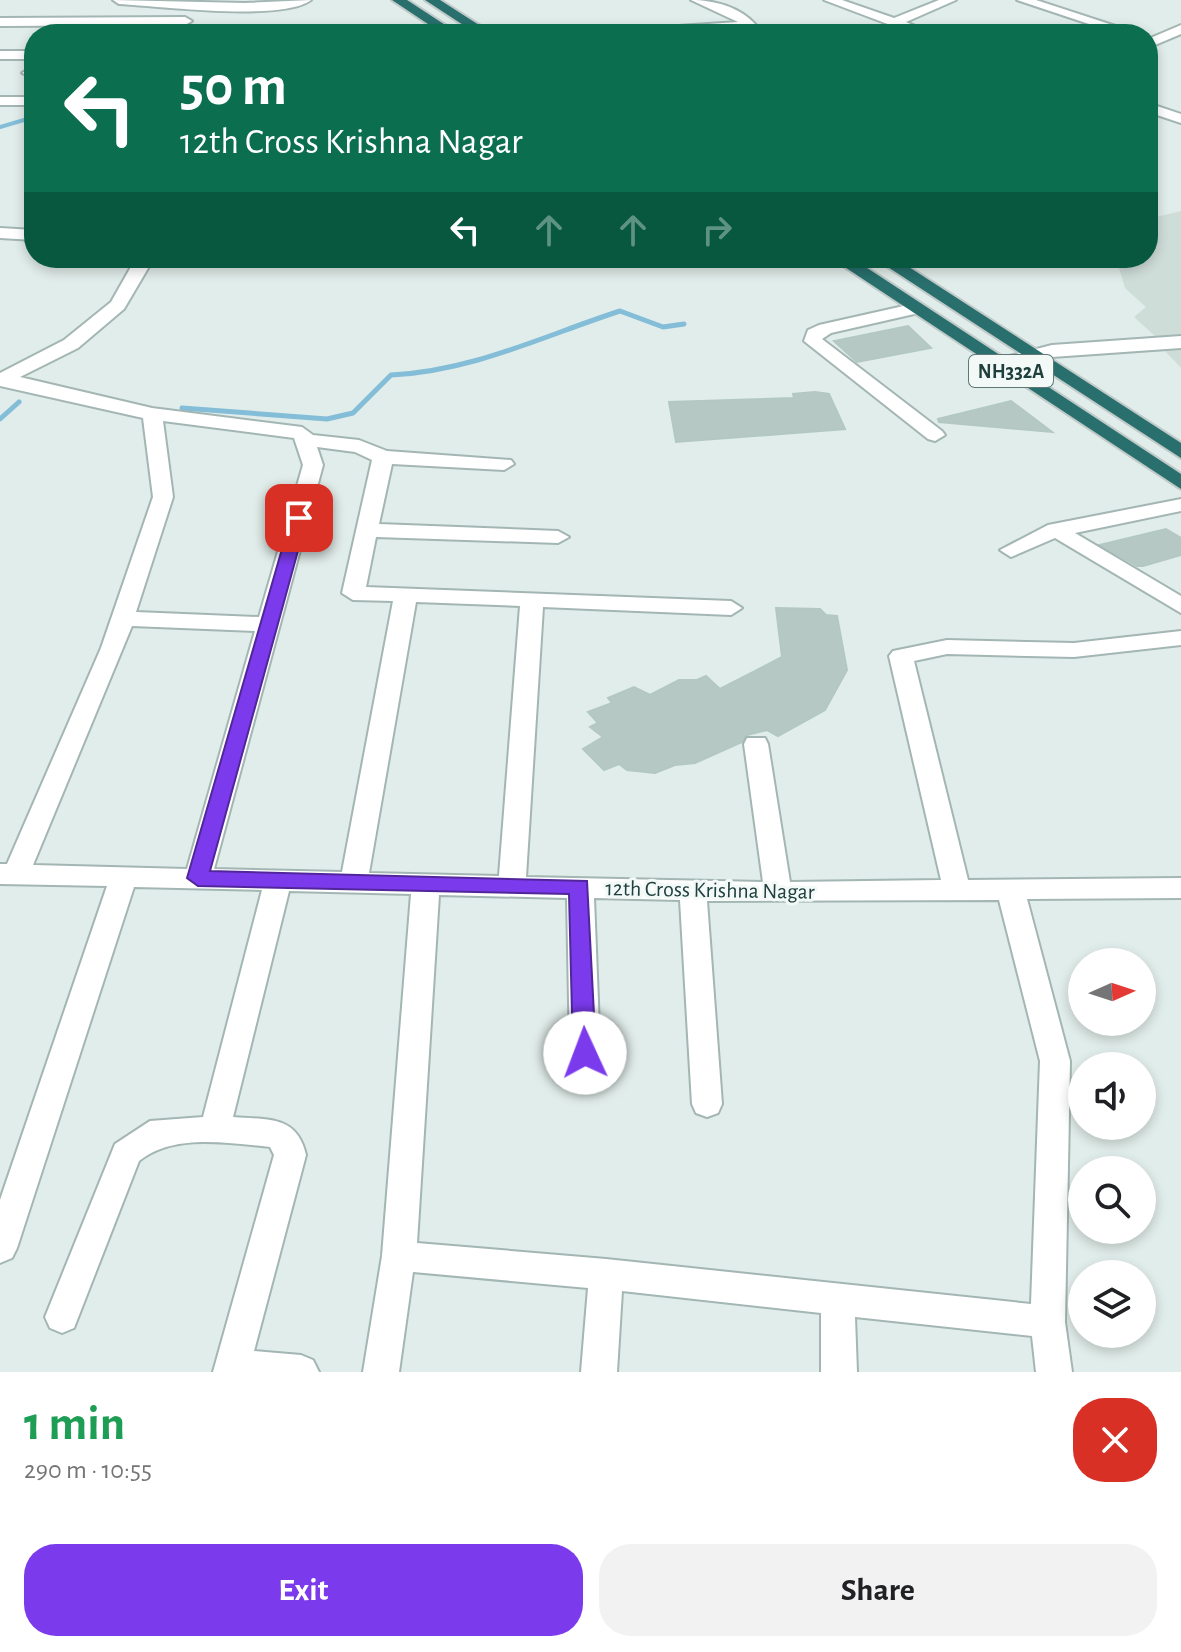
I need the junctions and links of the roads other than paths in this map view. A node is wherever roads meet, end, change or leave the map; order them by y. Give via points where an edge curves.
1 (119, 0) edge
2 (305, 0) edge
3 (398, 0) edge
4 (431, 0) edge
5 (697, 0) edge
6 (830, 0) edge
7 (950, 0) edge
8 (1023, 0) edge
9 (199, 2) edge
10 (185, 21) junction
11 (0, 22) edge
12 (893, 23) junction
13 (183, 24) edge
14 (436, 24) edge
15 (470, 24) edge
16 (749, 24) edge
17 (896, 24) edge
18 (1101, 24) edge
19 (1181, 29) edge
20 (1158, 38) edge
21 (1158, 43) edge
22 (1181, 49) edge
23 (0, 55) edge
24 (24, 55) edge
25 (0, 101) edge
26 (24, 101) edge
27 (1158, 111) edge
28 (1181, 119) edge
29 (0, 233) edge
30 (24, 234) edge
31 (139, 268) edge
32 (855, 268) edge
33 (898, 268) edge
34 (917, 308) junction
35 (1181, 342) edge
36 (1031, 354) junction
37 (1001, 364) junction
38 (1, 380) edge
39 (152, 414) junction
40 (935, 435) dead end
41 (305, 440) junction
42 (1181, 452) edge
43 (383, 457) junction
44 (504, 464) dead end
45 (1181, 483) edge
46 (1181, 505) edge
47 (367, 530) junction
48 (1056, 530) junction
49 (558, 537) dead end
50 (1011, 550) dead end
51 (405, 598) junction
52 (532, 601) junction
53 (1181, 606) edge
54 (731, 608) dead end
55 (122, 619) junction
56 (269, 624) junction
57 (1181, 638) edge
58 (756, 744) dead end
59 (8, 874) edge
60 (124, 877) junction
61 (198, 878) junction
62 (278, 879) junction
63 (354, 881) junction
64 (426, 882) junction
65 (512, 884) junction
66 (580, 886) junction
67 (956, 888) junction
68 (1010, 888) junction
69 (1181, 888) edge
70 (693, 890) junction
71 (778, 892) junction
72 (585, 1053) dead end
73 (707, 1104) dead end
74 (215, 1129) junction
75 (0, 1248) edge
76 (399, 1256) junction
77 (606, 1274) junction
78 (838, 1299) junction
79 (62, 1317) dead end
80 (1048, 1322) junction
81 (232, 1369) edge
82 (301, 1372) edge
83 (381, 1372) edge
84 (599, 1372) edge
85 (839, 1372) edge
86 (1054, 1372) edge

1 - 9 street
2 - 9 street via 297,5
3 - 14 highway
4 - 15 highway
5 - 16 street
6 - 12 street
7 - 12 street
8 - 18 street
9 - 10 street
10 - 11 street
10 - 13 street
12 - 17 street
19 - 20 street
21 - 22 street
23 - 24 street
25 - 26 street
27 - 28 street
29 - 30 street
31 - 38 street via 118,305 71,344
32 - 34 highway, NH332A
33 - 36 highway, NH332A
34 - 37 highway, NH332A
34 - 40 street via 825,329 814,334 813,341
35 - 36 street
36 - 37 street
36 - 42 highway, NH332A
37 - 45 highway, NH332A
38 - 39 street
39 - 41 street via 302,433
39 - 55 street via 163,497
41 - 43 street via 359,446
41 - 56 street via 313,465
43 - 44 street
43 - 47 street
46 - 48 street
47 - 49 street
47 - 51 street via 353,593
48 - 50 street
48 - 53 street
51 - 52 street
51 - 63 street
52 - 54 street
52 - 65 street
55 - 56 street
55 - 59 street
56 - 61 street
57 - 67 street via 1074,650 947,647 901,656
58 - 71 street
59 - 60 street, 12th Cross Krishna Nagar
60 - 61 street, 12th Cross Krishna Nagar
60 - 75 street
61 - 62 street, 12th Cross Krishna Nagar
62 - 63 street, 12th Cross Krishna Nagar
62 - 74 street
63 - 64 street, 12th Cross Krishna Nagar
64 - 65 street, 12th Cross Krishna Nagar
64 - 76 street
65 - 66 street, 12th Cross Krishna Nagar
66 - 70 street, 12th Cross Krishna Nagar
66 - 72 street
67 - 68 street, 12th Cross Krishna Nagar
67 - 71 street, 12th Cross Krishna Nagar
68 - 69 street, 12th Cross Krishna Nagar
68 - 80 street via 1055,1061
70 - 71 street, 12th Cross Krishna Nagar
70 - 73 street
74 - 79 street via 150,1134 126,1153
74 - 81 street via 276,1134 287,1141 290,1155
76 - 77 street
76 - 83 street
77 - 78 street
77 - 84 street
78 - 80 street
78 - 85 street
80 - 86 street
81 - 82 street

